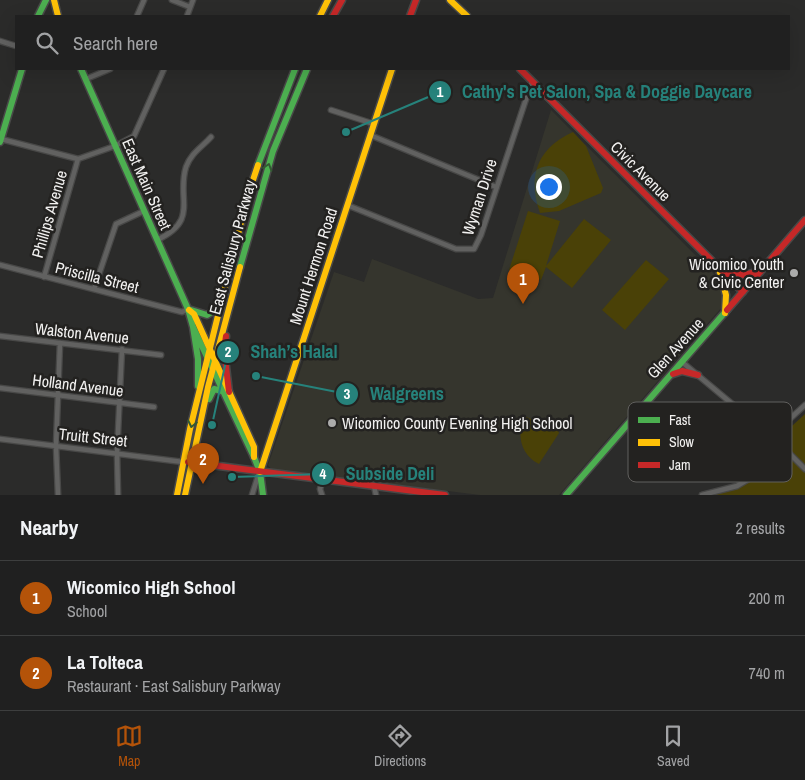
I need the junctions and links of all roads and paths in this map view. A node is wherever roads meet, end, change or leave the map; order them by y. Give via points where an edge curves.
1 (46, 0) edge
2 (54, 0) edge
3 (144, 0) edge
4 (172, 0) edge
5 (194, 0) edge
6 (327, 0) edge
7 (342, 0) edge
8 (346, 0) edge
9 (416, 0) edge
10 (450, 0) edge
11 (190, 7) junction
12 (38, 15) edge
13 (58, 15) edge
14 (137, 15) edge
15 (186, 15) edge
16 (320, 15) edge
17 (334, 15) edge
18 (338, 15) edge
19 (410, 15) edge
20 (466, 15) edge
21 (0, 41) edge
22 (15, 46) edge
23 (22, 70) edge
24 (82, 70) edge
25 (108, 70) edge
26 (164, 70) edge
27 (295, 70) edge
28 (307, 70) edge
29 (392, 70) edge
30 (521, 70) edge
31 (86, 79) junction
32 (532, 81) junction
33 (331, 110) dead end
34 (374, 124) junction
35 (370, 136) junction
36 (211, 137) dead end
37 (0, 140) edge
38 (115, 146) junction
39 (78, 159) junction
40 (496, 187) junction
41 (347, 204) junction
42 (144, 211) junction
43 (805, 220) edge
44 (156, 240) junction
45 (0, 265) edge
46 (718, 268) junction
47 (230, 270) junction
48 (761, 271) junction
49 (44, 277) junction
50 (94, 289) junction
51 (743, 292) junction
52 (188, 309) junction
53 (725, 313) junction
54 (228, 316) junction
55 (193, 327) junction
56 (0, 336) edge
57 (60, 343) junction
58 (122, 349) junction
59 (210, 352) junction
60 (161, 355) dead end
61 (212, 361) junction
62 (682, 362) junction
63 (213, 371) junction
64 (698, 375) junction
65 (670, 376) junction
66 (0, 388) edge
67 (226, 392) junction
68 (58, 395) junction
69 (198, 398) junction
70 (647, 402) edge
71 (730, 402) edge
72 (119, 403) junction
73 (805, 405) edge
74 (154, 407) dead end
75 (202, 415) junction
76 (792, 417) edge
77 (628, 424) edge
78 (0, 439) edge
79 (269, 443) junction
80 (56, 446) junction
81 (254, 447) junction
82 (117, 452) junction
83 (254, 456) junction
84 (792, 456) edge
85 (184, 462) junction
86 (191, 463) junction
87 (805, 469) edge
88 (260, 472) junction
89 (323, 480) junction
90 (744, 482) edge
91 (374, 486) junction
92 (58, 495) edge
93 (118, 495) edge
94 (177, 495) edge
95 (185, 495) edge
96 (252, 495) edge
97 (263, 495) edge
98 (322, 495) edge
99 (376, 495) edge
100 (445, 495) edge
101 (566, 495) edge
102 (702, 495) edge

1 - 12 main road
2 - 13 main road
3 - 14 street
4 - 11 street
5 - 11 street
6 - 16 main road
7 - 17 main road
8 - 18 main road
9 - 19 main road
10 - 20 main road
11 - 15 street
21 - 22 street
23 - 37 main road
24 - 31 main road, East Main Street
25 - 31 street
26 - 38 street via 134,136
27 - 47 main road, East Salisbury Parkway via 254,178
54 -> 28 main road, East Salisbury Parkway via 271,160
29 - 34 main road, Mount Hermon Road
30 - 32 main road, Civic Avenue
31 - 38 main road, East Main Street
32 - 40 street, Wyman Drive
32 - 46 main road, Civic Avenue
33 - 34 street
34 - 35 main road, Mount Hermon Road
35 - 40 street
35 - 41 main road, Mount Hermon Road
36 - 44 street via 193,154 186,166 185,204 181,219 171,234
37 - 39 street
38 - 39 street
38 - 42 main road, East Main Street
39 - 49 street, Phillips Avenue
40 - 41 street, Wyman Drive via 478,242 470,251 456,249
41 - 79 main road, Mount Hermon Road
42 - 44 main road, East Main Street
42 - 50 street via 116,224
43 - 48 main road, Glen Avenue
44 - 52 main road, East Main Street
45 - 49 street, Priscilla Street
46 - 48 main road via 744,275
46 - 51 main road, Civic Avenue
46 - 53 main road via 726,295
47 - 52 main road via 215,310 204,316
47 - 59 main road, East Salisbury Parkway
48 - 51 main road, Glen Avenue
49 - 50 street, Priscilla Street
50 - 52 street, Priscilla Street via 182,312
51 - 53 main road, Glen Avenue
52 - 55 main road, East Main Street
52 - 59 main road, East Main Street via 194,314
53 - 62 main road, Glen Avenue
54 - 61 main road, East Salisbury Parkway
54 - 67 main road via 224,350
55 - 61 main road, East Main Street
55 - 69 main road via 198,359
56 - 57 street, Walston Avenue
57 - 58 street, Walston Avenue
57 - 68 street
58 - 60 street, Walston Avenue
58 - 72 street
59 - 61 main road, East Salisbury Parkway
61 - 63 main road, East Main Street
61 - 67 main road, East Main Street
61 - 69 main road, East Salisbury Parkway
62 - 64 street
62 - 65 main road, Glen Avenue
63 - 67 main road, East Main Street
63 - 75 main road
64 - 65 main road via 682,371
64 - 71 street
65 - 70 main road, Glen Avenue
66 - 68 street, Holland Avenue
67 - 75 main road via 212,390
67 - 81 main road, East Main Street
67 - 83 main road, East Main Street
68 - 72 street, Holland Avenue
68 - 80 street
69 -> 85 main road, East Salisbury Parkway
72 - 74 street, Holland Avenue
72 - 82 street
73 - 76 street
75 - 86 main road
77 - 101 main road, Glen Avenue
78 - 80 street, Truitt Street
79 - 81 main road via 261,448
79 - 88 main road, Mount Hermon Road
80 - 82 street, Truitt Street
80 - 92 street
81 - 83 main road, East Main Street
82 - 85 street, Truitt Street
82 - 93 street
83 - 88 main road, East Main Street
84 - 87 street
85 - 86 main road
85 - 94 main road, East Salisbury Parkway
86 - 88 main road
86 - 95 main road
88 - 89 main road
88 - 96 street
88 - 97 main road, East Main Street
89 - 91 main road
89 - 98 street
90 - 102 street
91 - 99 street
91 - 100 main road

